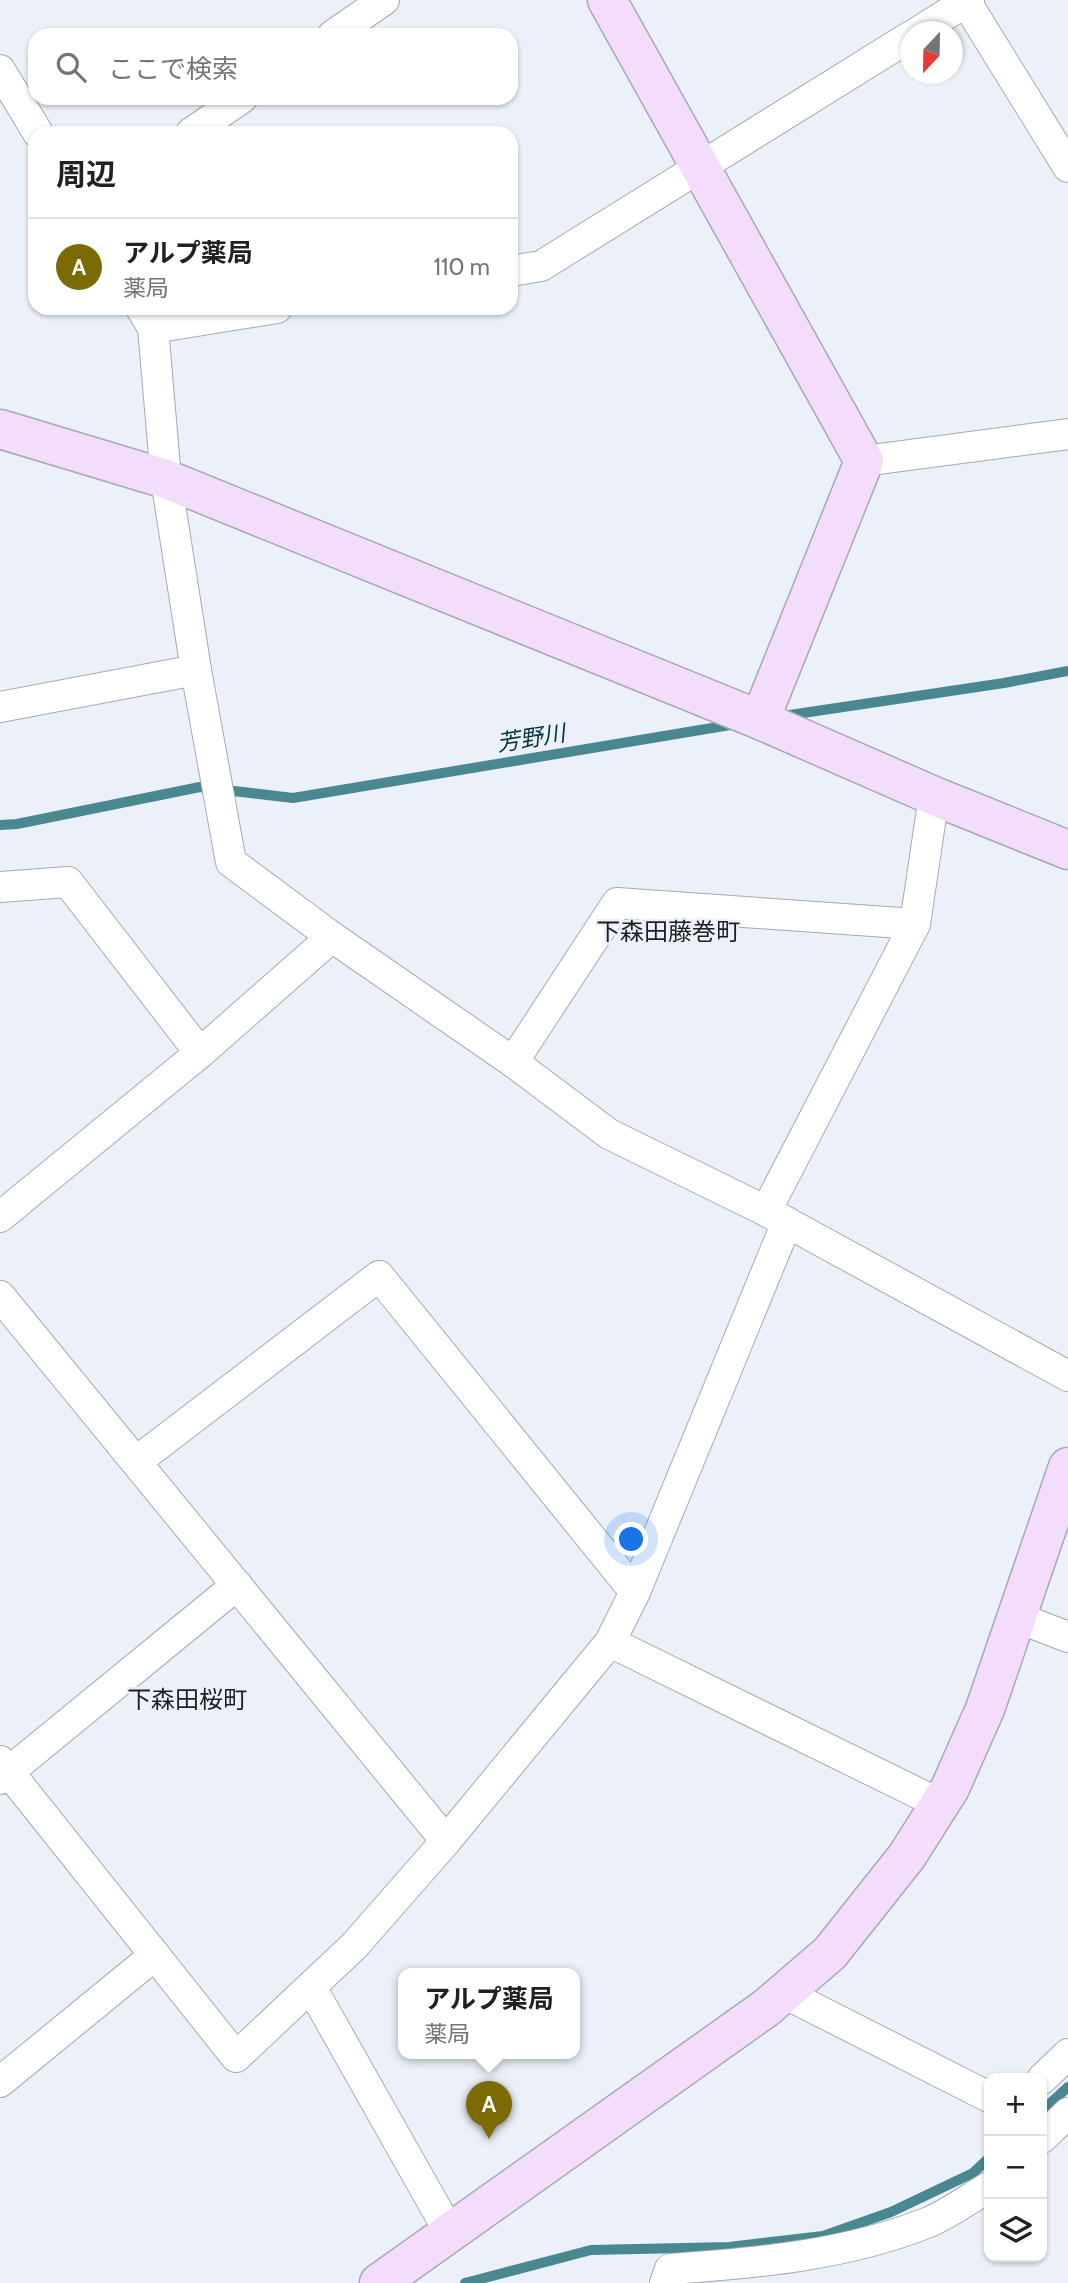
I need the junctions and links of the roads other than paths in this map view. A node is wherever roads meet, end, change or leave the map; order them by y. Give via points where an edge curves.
1 (384, 0) edge
2 (607, 0) edge
3 (967, 1) edge
4 (935, 21) edge
5 (344, 28) edge
6 (900, 43) edge
7 (0, 70) edge
8 (232, 105) edge
9 (34, 126) edge
10 (201, 126) edge
11 (701, 167) junction
12 (1068, 167) edge
13 (518, 270) edge
14 (186, 315) edge
15 (147, 318) edge
16 (0, 429) edge
17 (1068, 434) edge
18 (864, 461) junction
19 (166, 479) junction
20 (196, 670) junction
21 (0, 707) edge
22 (760, 719) junction
23 (934, 796) junction
24 (1068, 850) edge
25 (0, 887) edge
26 (915, 924) junction
27 (332, 937) junction
28 (200, 1053) junction
29 (513, 1062) junction
30 (0, 1217) edge
31 (776, 1217) junction
32 (0, 1296) edge
33 (1068, 1376) edge
34 (137, 1461) junction
35 (1068, 1467) edge
36 (237, 1586) junction
37 (635, 1592) junction
38 (1016, 1617) junction
39 (1068, 1637) edge
40 (610, 1642) junction
41 (3, 1770) edge
42 (940, 1804) junction
43 (446, 1841) junction
44 (155, 1955) junction
45 (311, 1987) junction
46 (784, 1993) junction
47 (1068, 2054) edge
48 (1047, 2074) edge
49 (0, 2082) edge
50 (984, 2094) edge
51 (1068, 2113) edge
52 (1044, 2136) edge
53 (984, 2190) edge
54 (450, 2233) junction
55 (379, 2283) edge
56 (665, 2283) edge

1 - 5 street
2 - 11 street
3 - 4 street
3 - 12 street
6 - 11 street
7 - 9 street
8 - 10 street
11 - 13 street via 541,266
11 - 18 street
14 - 15 street
15 - 19 street
16 - 19 street
17 - 18 street
18 - 22 street
19 - 20 street
19 - 22 street
20 - 21 street
20 - 27 street via 231,862
22 - 23 street
23 - 24 street
23 - 26 street
25 - 28 street via 68,882
26 - 29 street via 617,903
26 - 31 street
27 - 28 street
27 - 29 street
28 - 30 street
29 - 31 street via 609,1135
31 - 33 street
31 - 37 street
32 - 34 street
34 - 36 street
34 - 37 street via 379,1276
35 - 38 street
36 - 41 street
36 - 43 street
37 - 40 street
38 - 39 street
38 - 42 street via 985,1709
40 - 42 street
40 - 43 street
41 - 44 street
42 - 46 street via 907,1856 830,1953
43 - 45 street via 354,1946
44 - 45 street via 236,2057
44 - 49 street
45 - 54 street
46 - 50 street
46 - 54 street
47 - 48 street
51 - 52 street
53 - 56 street via 931,2221 875,2239 754,2263 670,2269
54 - 55 street

